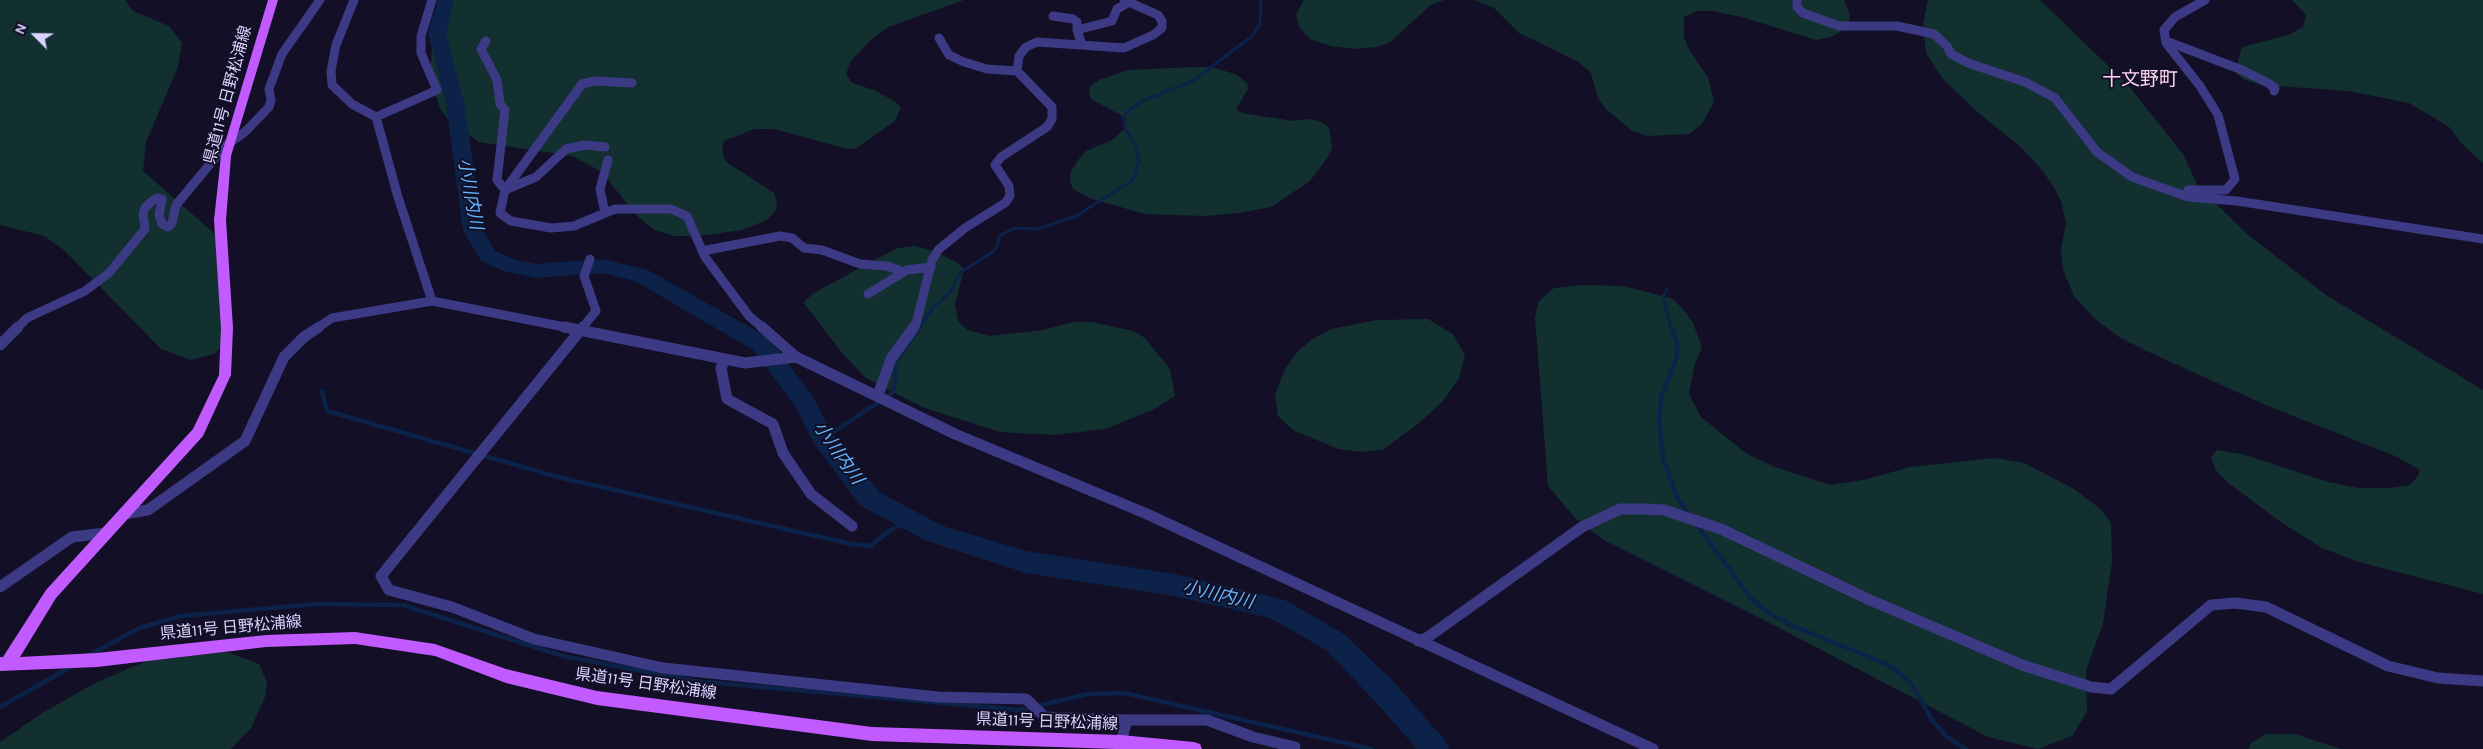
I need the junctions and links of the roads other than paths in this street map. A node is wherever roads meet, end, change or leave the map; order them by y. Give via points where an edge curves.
1 (273, 0) edge
2 (320, 0) edge
3 (354, 0) edge
4 (432, 0) edge
5 (1798, 0) edge
6 (2205, 0) edge
7 (1127, 1) edge
8 (1053, 16) dead end
9 (1077, 30) junction
10 (939, 38) dead end
11 (2166, 41) junction
12 (486, 42) dead end
13 (1082, 45) junction
14 (1017, 71) junction
15 (632, 83) dead end
16 (2274, 91) dead end
17 (376, 117) junction
18 (231, 141) junction
19 (605, 147) dead end
20 (608, 160) dead end
21 (504, 190) junction
22 (2188, 197) junction
23 (605, 213) junction
24 (2483, 239) edge
25 (702, 251) junction
26 (590, 260) dead end
27 (931, 267) junction
28 (904, 272) junction
29 (868, 294) dead end
30 (432, 301) junction
31 (582, 330) junction
32 (0, 345) edge
33 (796, 357) junction
34 (725, 359) junction
35 (878, 395) junction
36 (124, 514) junction
37 (852, 526) dead end
38 (106, 533) junction
39 (0, 587) edge
40 (1418, 641) junction
41 (2, 667) edge
42 (2483, 681) edge
43 (1127, 720) junction
44 (1121, 742) junction
45 (1295, 747) dead end
46 (1194, 749) edge
47 (1654, 749) edge

1 - 18 main road, 県道11号 日野松浦線
2 - 18 street via 282,54 269,89 269,107 245,132
3 - 17 street via 336,45 332,85 352,104
4 - 17 street via 421,36 421,53 437,90
5 - 22 street via 1797,7 1803,13 1839,26 1897,26 1934,34 1951,54 2026,82 2055,98 2098,152 2132,177
6 - 11 street via 2175,17 2164,30
7 - 9 street via 1117,8 1112,21
7 - 13 street via 1158,15 1162,28 1124,48
8 - 9 street via 1073,19 1077,22
9 - 13 street
10 - 14 street via 949,55 964,62 987,69
11 - 16 street via 2250,74 2275,88
11 - 22 street via 2218,116 2235,179 2226,190 2188,190
12 - 21 street via 482,49 497,80 500,104 505,110 497,180
13 - 14 street via 1037,42 1026,47 1019,56
14 - 27 street via 1052,107 1052,119 1047,127 1001,156 995,165 1009,186 1010,196 1005,203 938,249
15 - 21 street via 595,81 582,84
17 - 30 street
18 - 32 street via 176,206 168,227 162,224 159,215 162,200 157,198 145,208 146,229 109,273 94,286 27,318
18 - 36 main road, 県道11号 日野松浦線 via 226,156 220,220 227,328 225,374 198,432
19 - 21 street via 585,145 566,149 536,177
20 - 23 street via 600,189
21 - 23 street via 500,213 511,222 559,228 574,226
22 - 24 street via 2238,201
23 - 25 street via 615,209 671,209 687,216
25 - 28 street via 780,236 792,238 804,248
25 - 33 street via 749,316
26 - 31 street via 584,276 596,311
27 - 28 street
27 - 35 street via 916,324 891,359
28 - 29 street
30 - 31 street
30 - 36 street via 332,318 304,337 284,357 245,441 148,510
31 - 34 street
31 - 43 street via 381,576 389,590 452,607 534,639 663,668 938,697 1026,699 1045,717
33 - 34 street via 745,363
33 - 35 street
34 - 37 street via 721,368 727,399 773,424 783,453 811,494
35 - 40 street via 955,434 1147,514
36 - 38 main road, 県道11号 日野松浦線
38 - 39 street via 72,537
38 - 41 main road, 県道11号 日野松浦線 via 51,594
40 - 42 street via 1582,527 1620,509 1645,509 1664,510 1721,529 1870,600 2022,665 2092,687 2111,689 2211,605 2235,603 2266,607 2388,666 2438,678
40 - 47 street
41 - 44 main road, 県道11号 日野松浦線 via 266,641 355,638 435,650 506,676 597,698 872,734
43 - 44 street
43 - 45 street via 1207,720 1253,737
44 - 46 main road, 県道11号 日野松浦線

